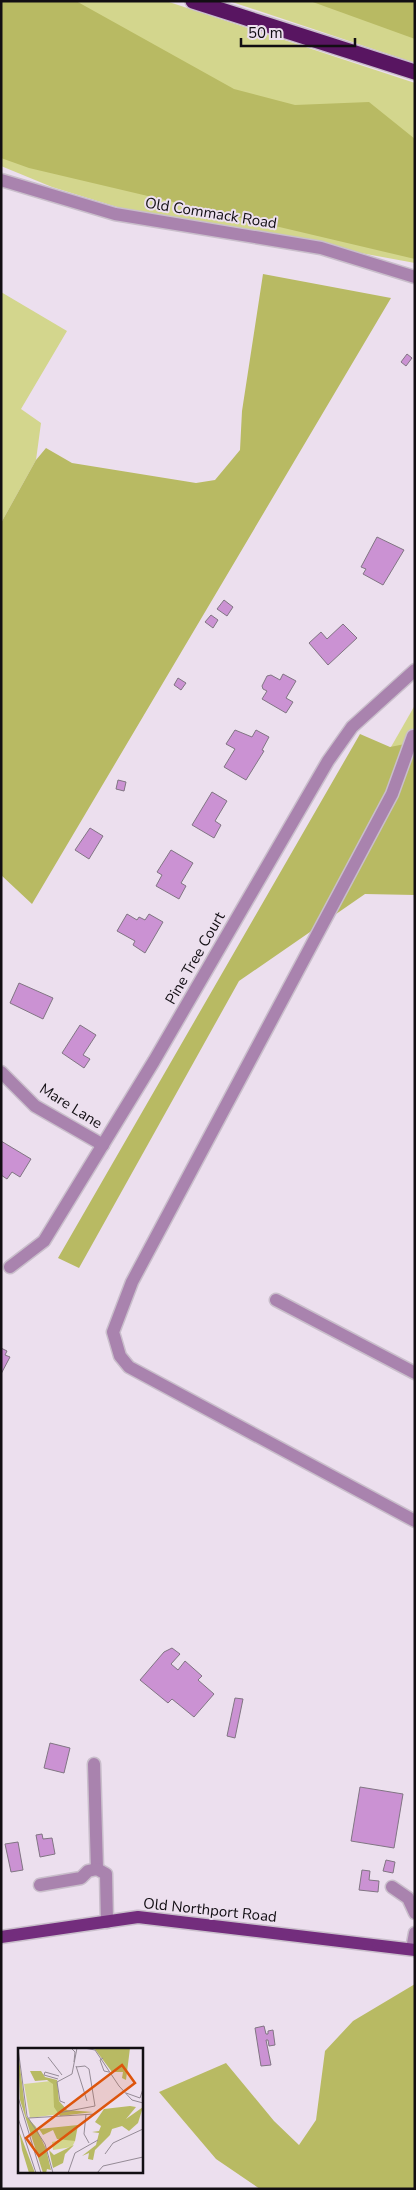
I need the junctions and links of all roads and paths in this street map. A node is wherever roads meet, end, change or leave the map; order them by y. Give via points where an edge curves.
1 (193, 1) edge
2 (415, 72) edge
3 (1, 180) edge
4 (415, 277) edge
5 (415, 670) edge
6 (413, 736) dead end
7 (1, 1072) edge
8 (103, 1145) junction
9 (10, 1267) dead end
10 (276, 1300) dead end
11 (415, 1373) edge
12 (415, 1521) edge
13 (94, 1764) dead end
14 (97, 1869) junction
15 (40, 1885) dead end
16 (392, 1887) dead end
17 (415, 1913) edge
18 (108, 1922) junction
19 (415, 1933) edge
20 (1, 1937) edge
21 (413, 1950) edge

1 - 2 highway
3 - 4 street, Old Commack Road via 115,214 321,248
5 - 8 street, Pine Tree Court via 352,727 328,761
6 - 12 street via 392,794 132,1282 113,1332 120,1356 129,1367
7 - 8 street, Mare Lane via 35,1106
8 - 9 street, Pine Tree Court via 44,1241
10 - 11 street
13 - 14 street
14 - 15 street via 88,1871 81,1878
14 - 18 street via 106,1874
16 - 17 street via 408,1898
18 - 20 main road, Old Northport Road
18 - 21 main road, Old Northport Road via 138,1917
19 - 21 street

